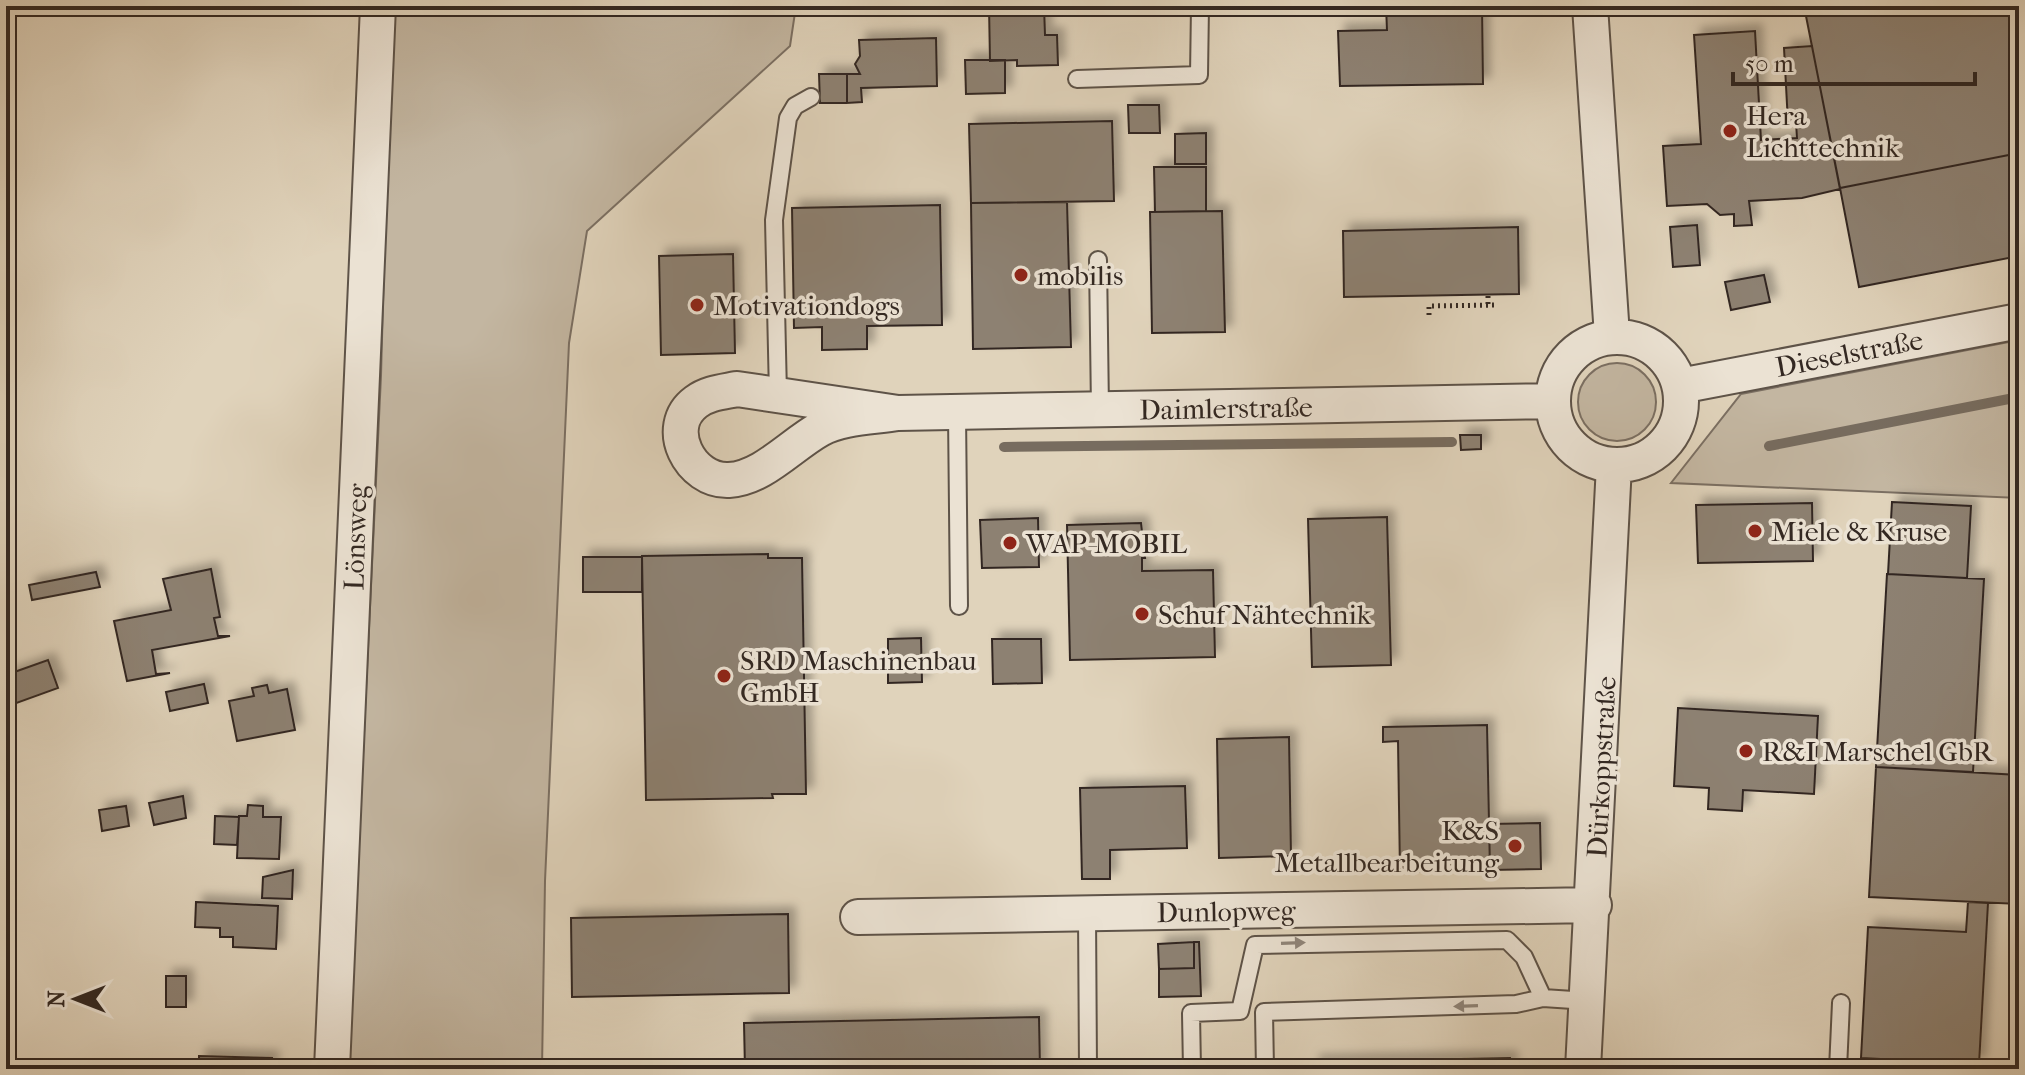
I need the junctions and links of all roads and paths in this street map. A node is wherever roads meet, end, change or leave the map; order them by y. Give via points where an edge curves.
1 (378, 6) edge
2 (1200, 6) edge
3 (1590, 6) edge
4 (1077, 79) dead end
5 (811, 97) dead end
6 (1098, 260) dead end
7 (1488, 296) dead end
8 (1488, 305) junction
9 (1498, 305) dead end
10 (1429, 315) dead end
11 (2019, 321) edge
12 (1612, 336) junction
13 (1680, 386) junction
14 (778, 394) junction
15 (1553, 401) junction
16 (1100, 410) junction
17 (898, 413) junction
18 (957, 413) junction
19 (1614, 465) junction
20 (959, 606) dead end
21 (1594, 905) junction
22 (1087, 913) junction
23 (858, 917) dead end
24 (1543, 998) junction
25 (1588, 1001) junction
26 (1841, 1003) dead end
27 (332, 1069) edge
28 (1088, 1069) edge
29 (1192, 1069) edge
30 (1265, 1069) edge
31 (1583, 1069) edge
32 (1838, 1069) edge

1 - 27 street, Lönsweg
2 - 4 lane via 1199,75
3 - 12 street
5 - 14 lane via 795,106 788,118 774,220
6 - 16 lane
7 - 8 path
8 - 9 path
8 - 10 path via 1429,306
11 - 13 street, Dieselstraße
12 - 13 street via 1648,344 1668,362
12 - 15 street via 1577,350 1564,365
13 - 19 street via 1682,406 1667,442 1653,455
14 - 17 street, Daimlerstraße
14 - 17 street, Daimlerstraße via 737,389 711,393 694,403 682,419 680,440 686,457 703,474 727,481 752,474 822,428
15 - 16 street, Daimlerstraße
15 - 19 street via 1556,421 1578,452
16 - 18 street, Daimlerstraße
17 - 18 street, Daimlerstraße
18 - 20 lane
19 - 21 street, Dürkoppstraße
21 - 22 street, Dunlopweg
21 - 25 street, Dürkoppstraße
22 - 23 street, Dunlopweg
22 - 28 lane
24 - 25 lane
29 -> 24 lane via 1191,1013 1240,1011 1255,945 1507,940 1524,957
24 -> 30 lane via 1516,1004 1264,1012
25 - 31 street, Dürkoppstraße
26 - 32 lane

